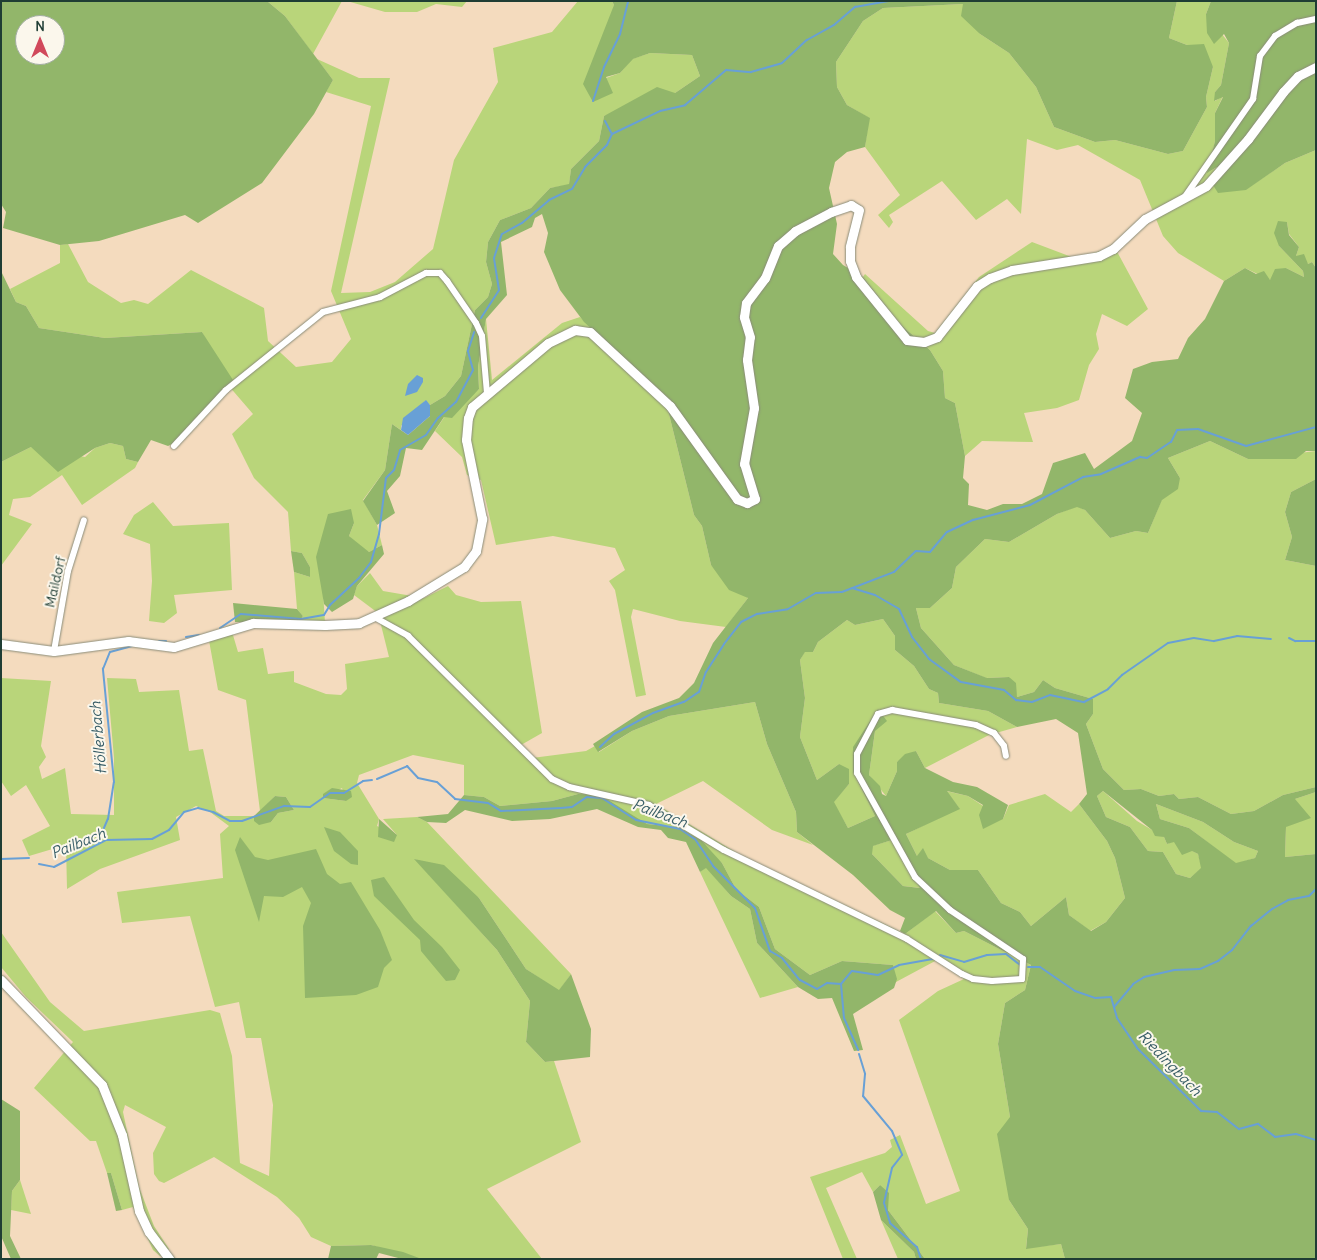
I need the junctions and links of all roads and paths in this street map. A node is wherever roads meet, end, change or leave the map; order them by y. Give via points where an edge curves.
1 (1316, 19) edge
2 (1316, 67) edge
3 (1183, 200) junction
4 (487, 393) junction
5 (174, 446) dead end
6 (84, 520) dead end
7 (376, 618) junction
8 (1, 644) edge
9 (54, 651) junction
10 (1006, 756) dead end
11 (1, 980) edge
12 (169, 1259) edge

1 - 3 street via 1297,23 1275,36 1260,56 1252,99
2 - 3 street via 1298,76 1206,186
3 - 4 street via 1145,219 1113,249 1099,256 1012,270 990,278 972,292 937,337 924,342 907,340 856,277 850,261 850,247 859,210 851,206 831,212 795,231 778,246 765,278 746,303 744,317 750,337 748,360 754,408 744,464 755,499 747,503 737,499 670,406 590,332 575,330 558,336
4 - 5 street via 482,336 476,323 440,274 426,273 391,293 323,312 226,390
4 - 7 street via 472,407 466,430 467,457 482,519 476,551 464,567 450,577
6 - 9 street, Maildorf via 68,571
7 - 9 street via 325,625 253,623 174,647 128,642
7 - 10 street via 408,636 552,779 569,787 649,806 724,850 907,939 973,980 1022,979 1023,958 950,910 915,877 857,773 857,754 878,714 892,710 976,724 994,733 1004,746
8 - 9 street
11 - 12 street via 102,1085 122,1135 140,1211 149,1232

